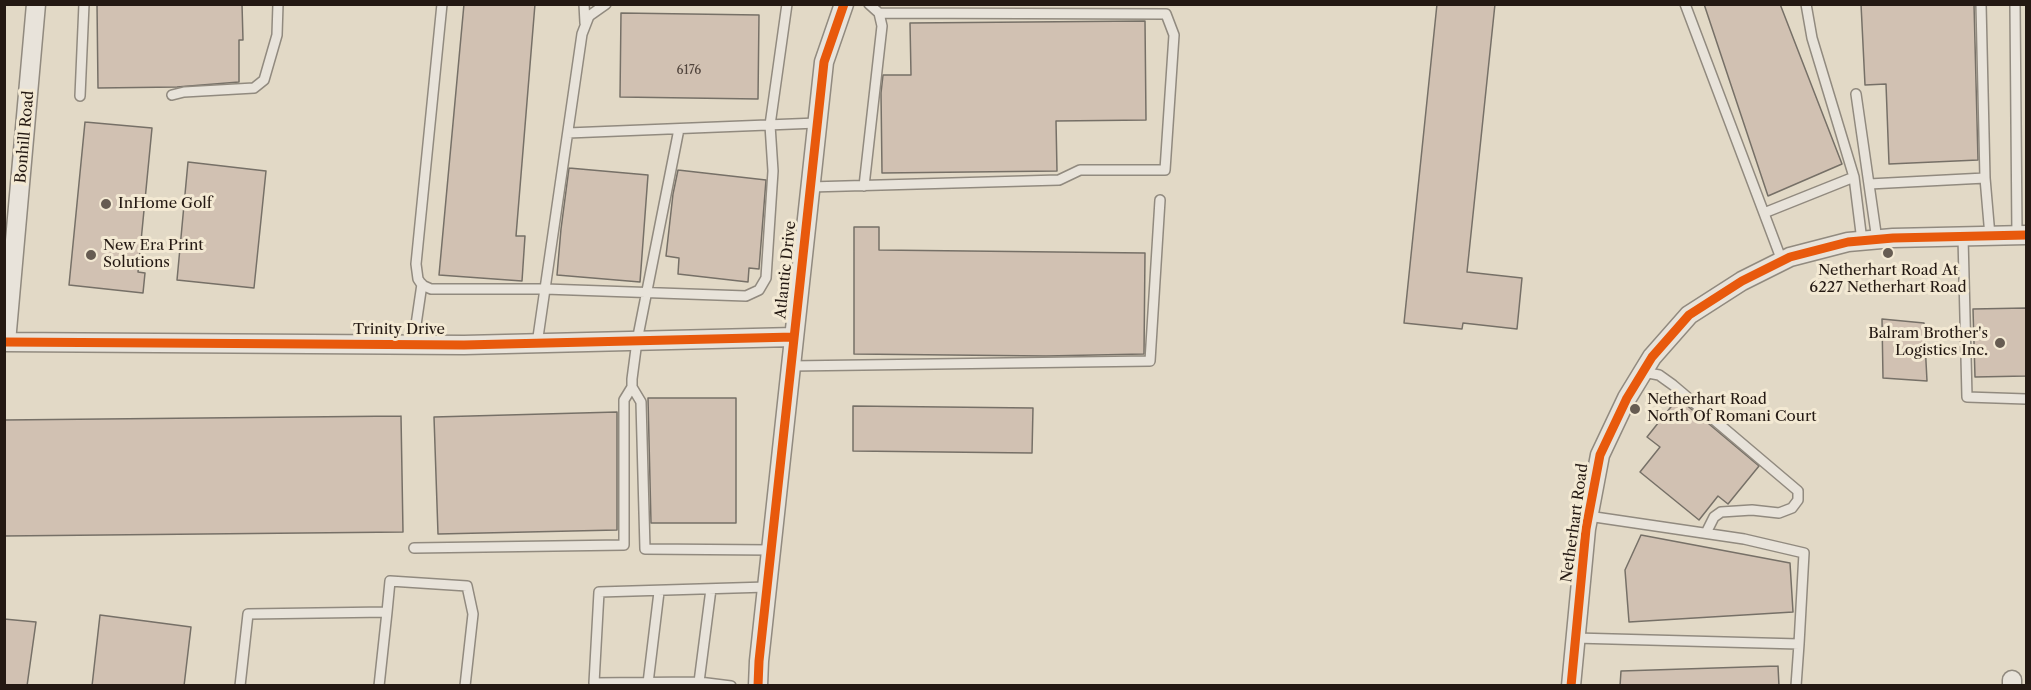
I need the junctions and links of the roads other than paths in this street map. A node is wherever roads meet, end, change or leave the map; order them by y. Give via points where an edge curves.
1 (36, 4) edge
2 (84, 4) edge
3 (278, 4) edge
4 (442, 4) edge
5 (584, 4) edge
6 (606, 4) edge
7 (787, 4) edge
8 (844, 4) edge
9 (869, 4) edge
10 (1685, 4) edge
11 (1806, 4) edge
12 (1981, 4) edge
13 (2015, 4) edge
14 (879, 14) junction
15 (585, 26) junction
16 (1856, 94) dead end
17 (172, 95) dead end
18 (81, 96) dead end
19 (817, 123) junction
20 (770, 125) junction
21 (679, 129) junction
22 (568, 133) junction
23 (1854, 177) junction
24 (1985, 178) junction
25 (2021, 182) edge
26 (1869, 183) junction
27 (864, 186) junction
28 (810, 187) junction
29 (1160, 200) dead end
30 (1764, 213) junction
31 (2022, 235) edge
32 (1990, 236) junction
33 (1963, 237) junction
34 (1869, 240) junction
35 (1782, 261) junction
36 (422, 284) junction
37 (545, 289) junction
38 (646, 293) junction
39 (794, 337) junction
40 (637, 341) junction
41 (5, 342) edge
42 (537, 344) junction
43 (413, 345) junction
44 (790, 366) junction
45 (1643, 372) junction
46 (632, 387) junction
47 (2026, 399) edge
48 (1588, 516) junction
49 (1706, 533) junction
50 (414, 548) dead end
51 (771, 549) junction
52 (767, 587) junction
53 (711, 589) junction
54 (659, 591) junction
55 (387, 612) junction
56 (1575, 638) junction
57 (1799, 644) junction
58 (699, 682) junction
59 (648, 683) junction
60 (240, 686) edge
61 (379, 686) edge
62 (465, 686) edge
63 (731, 686) edge
64 (758, 686) edge
65 (1571, 686) edge
66 (1796, 686) edge

1 - 41 street, Bonhill Road
2 - 18 lane
3 - 17 lane via 277,35 264,80 254,88
4 - 36 lane via 417,264
5 - 15 lane
6 - 15 lane via 589,16
7 - 20 lane
8 - 19 street, Atlantic Drive via 824,62
9 - 14 lane
10 - 30 lane
11 - 23 lane via 1812,38
12 - 24 lane
13 - 25 lane
14 - 27 lane via 882,26
14 - 27 lane via 1166,14 1174,35 1166,170 1080,170 1059,180
15 - 22 lane
16 - 26 lane
19 - 20 lane
19 - 28 street, Atlantic Drive
20 - 21 lane
20 - 38 lane via 773,171 767,266 759,290 746,296
21 - 22 lane
21 - 38 lane
22 - 37 lane
23 - 30 lane
23 - 34 lane
24 - 26 lane
24 - 32 lane
25 - 31 lane
26 - 34 lane
27 - 28 lane
28 - 39 street, Atlantic Drive
29 - 44 lane via 1150,361
30 - 35 lane
31 - 32 street, Netherhart Road
32 - 33 street, Netherhart Road
33 - 34 street, Netherhart Road
33 - 47 lane via 1967,397
34 - 35 street, Netherhart Road
35 - 45 street, Netherhart Road via 1689,315
36 - 37 lane via 431,289
36 - 43 lane
37 - 38 lane
37 - 42 lane
38 - 40 lane
39 - 40 street, Trinity Drive
39 - 44 street, Atlantic Drive
40 - 42 street, Trinity Drive
40 - 46 lane
41 - 43 street, Trinity Drive
42 - 43 street, Trinity Drive
44 - 51 street, Atlantic Drive
45 - 48 street, Netherhart Road via 1600,455
45 - 49 lane via 1659,375 1673,385 1798,491 1792,508 1779,513 1721,512
46 - 50 lane via 624,400 624,545
46 - 51 lane via 641,402 645,549
48 - 49 lane
48 - 56 street, Netherhart Road
49 - 57 lane via 1804,553
51 - 52 street, Atlantic Drive
52 - 53 lane
52 - 64 street, Atlantic Drive
53 - 54 lane
53 - 58 lane
54 - 59 lane
54 - 59 lane via 599,592 594,683
55 - 60 lane via 248,614
55 - 61 lane
55 - 62 lane via 390,581 467,586 473,614
56 - 57 lane
56 - 65 street, Netherhart Road
57 - 66 lane
58 - 59 lane
58 - 63 lane

